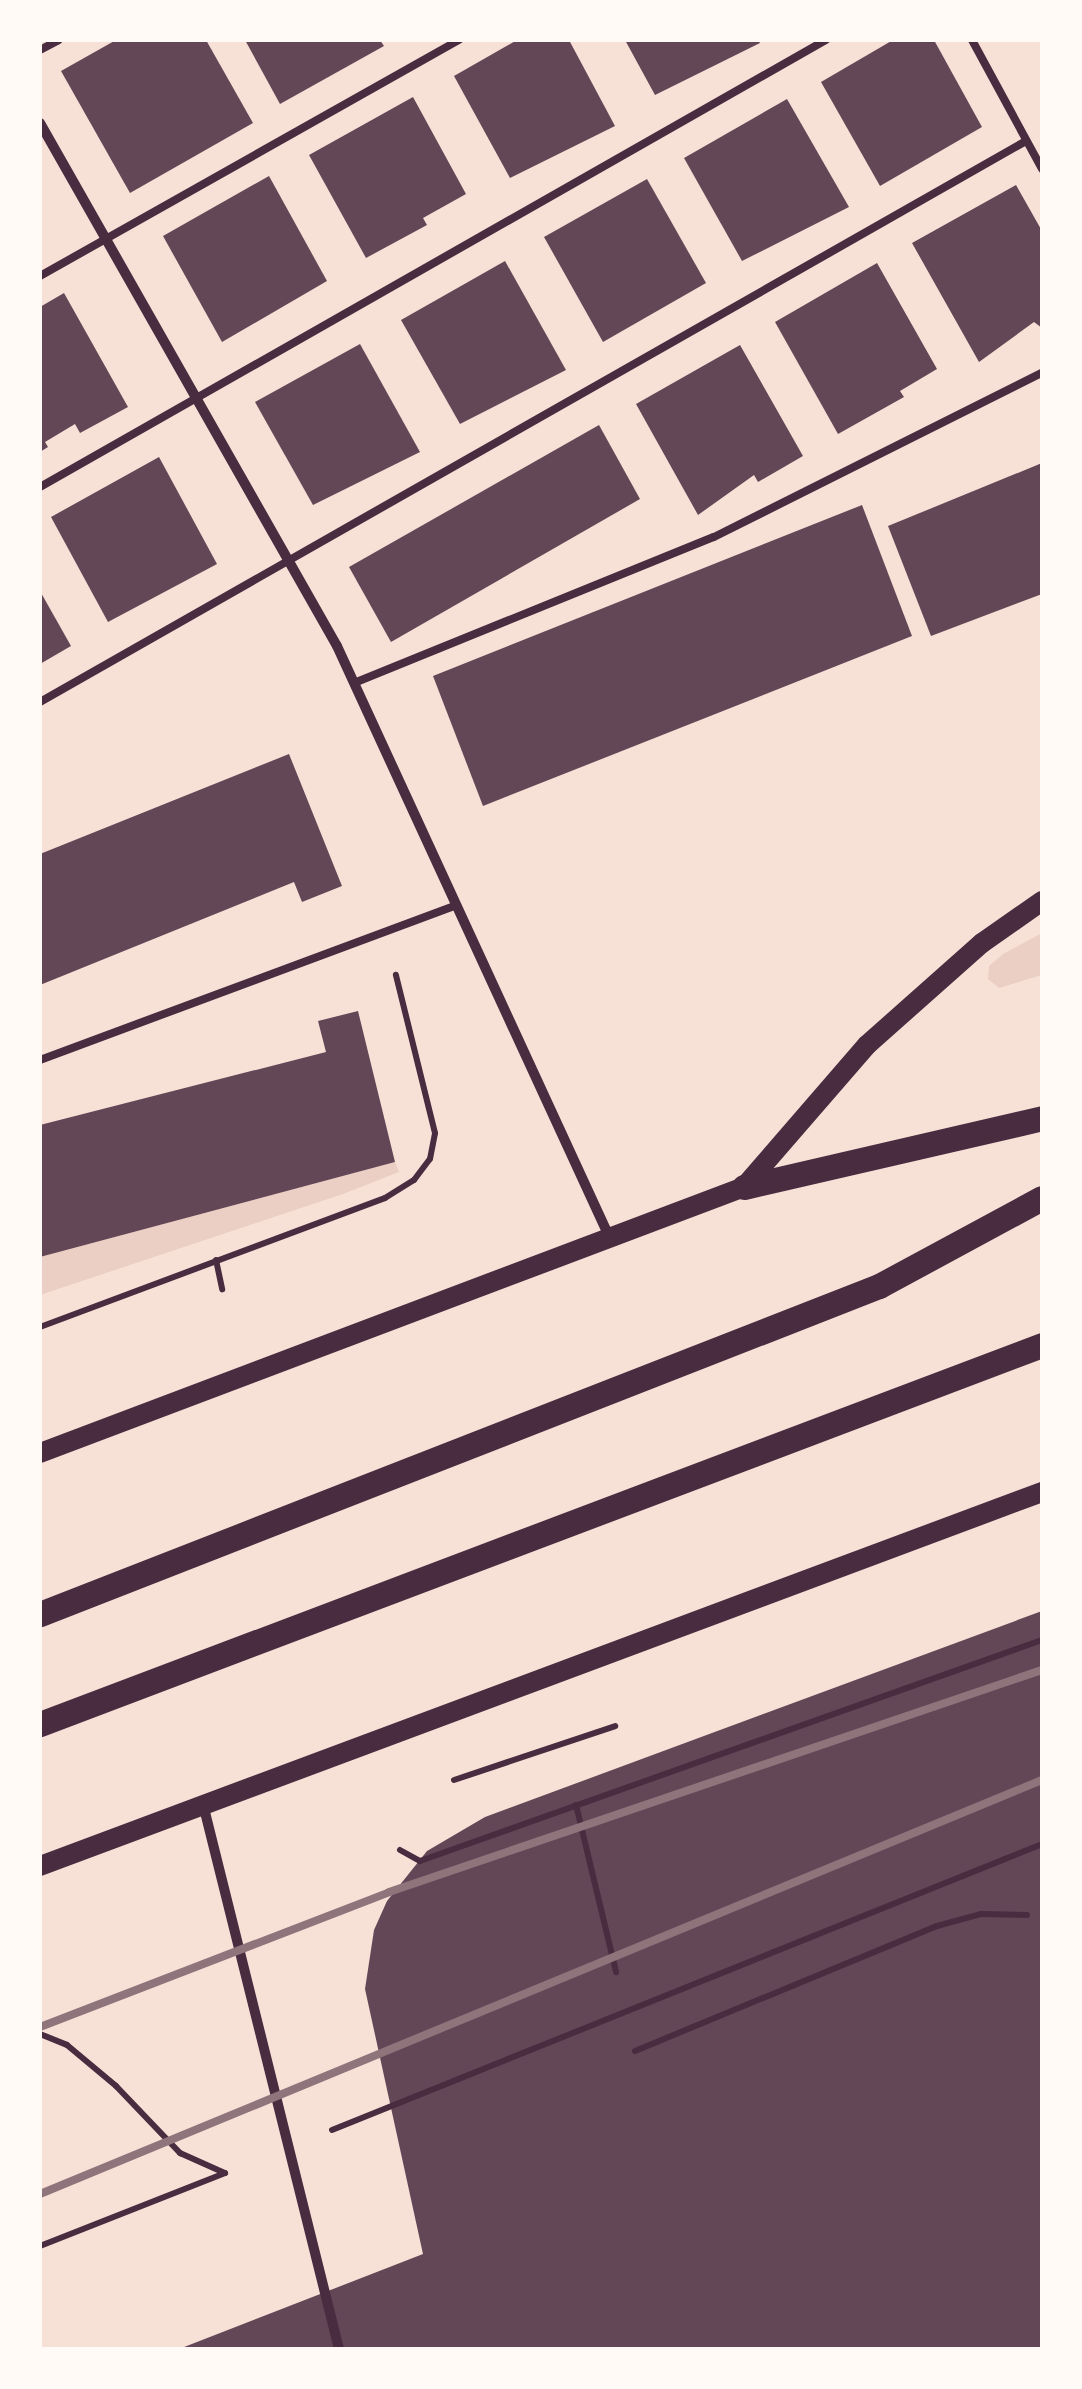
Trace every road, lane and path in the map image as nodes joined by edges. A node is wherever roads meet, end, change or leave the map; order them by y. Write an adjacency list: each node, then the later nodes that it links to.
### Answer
1 (59, 40): 5 (lane)
2 (459, 40): 9 (lane)
3 (826, 40): 12 (lane)
4 (972, 40): 7 (lane)
5 (40, 50)
6 (40, 123): 9 (street)
7 (1026, 141): 8 (lane); 14 (lane)
8 (1042, 170)
9 (105, 239): 10 (lane); 12 (street)
10 (40, 276)
11 (1042, 373): 15 (lane)
12 (195, 398): 13 (lane); 14 (street)
13 (40, 487)
14 (290, 564): 15 (street); 16 (lane)
15 (354, 682): 18 (street)
16 (40, 702)
17 (1042, 901): 22 (main road)
18 (454, 906): 19 (lane); 24 (street)
19 (385, 934): 20 (lane); 25 (path)
20 (40, 1060)
21 (1042, 1118): 22 (main road)
22 (744, 1187): 24 (main road)
23 (1042, 1198): 31 (main road)
24 (608, 1234): 29 (main road)
25 (216, 1260): 26 (path); 27 (path)
26 (222, 1289)
27 (40, 1326)
28 (1042, 1344): 33 (main road)
29 (40, 1453)
30 (1042, 1492): 36 (main road)
31 (40, 1614)
32 (1042, 1640): 37 (path)
33 (40, 1724)
34 (615, 1726): 35 (path)
35 (454, 1780)
36 (202, 1803): 40 (main road); 47 (street)
37 (576, 1805): 39 (path); 42 (path)
38 (1042, 1844): 45 (path)
39 (400, 1850)
40 (40, 1866)
41 (1027, 1915): 44 (path)
42 (616, 1972)
43 (40, 2034): 46 (path)
44 (635, 2051)
45 (313, 2138)
46 (40, 2246)
47 (339, 2349)

